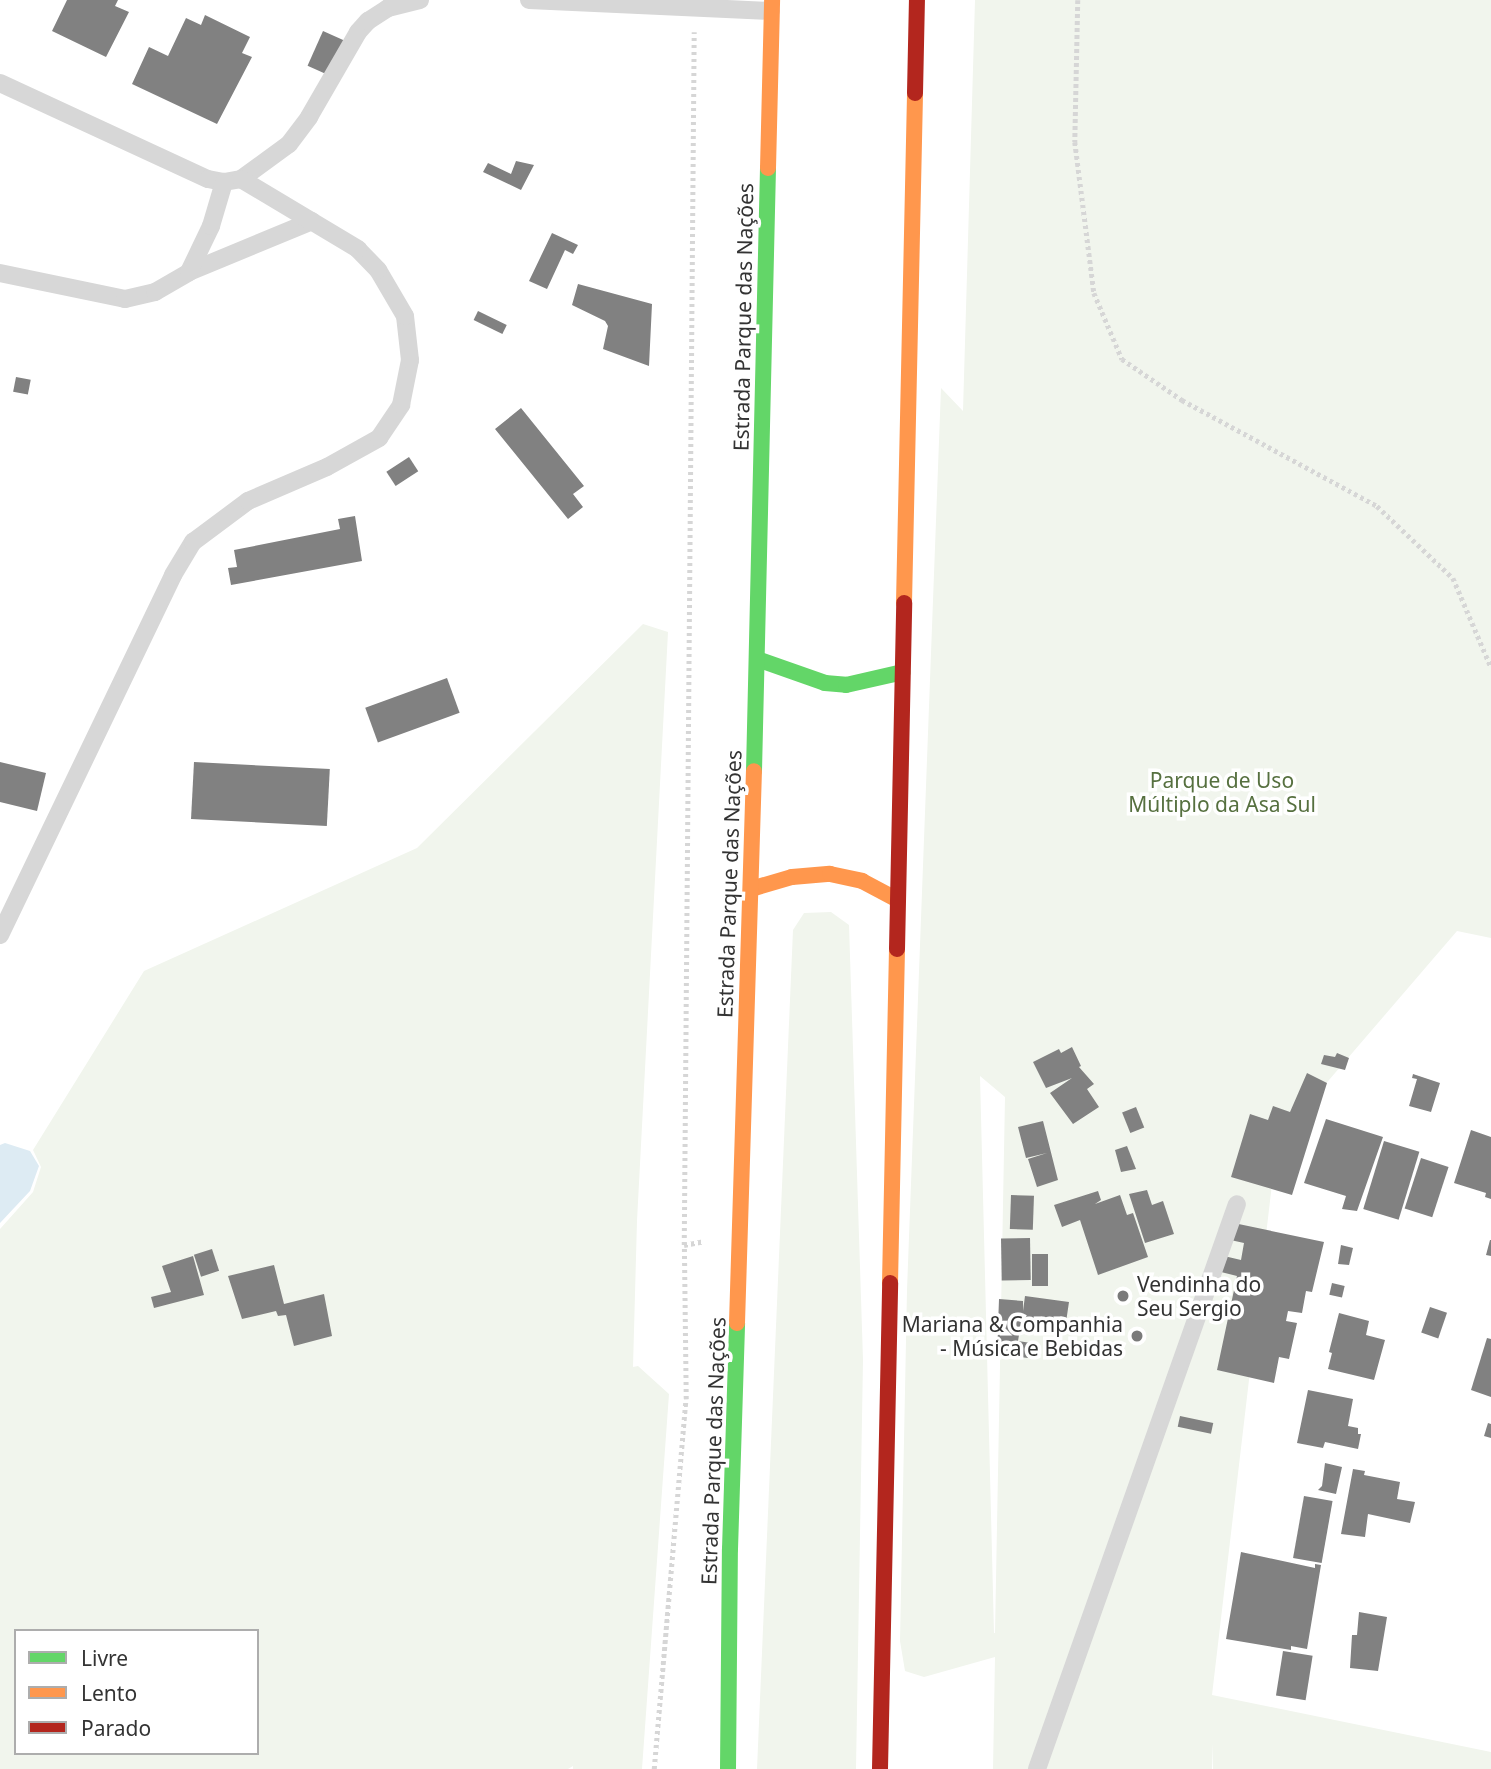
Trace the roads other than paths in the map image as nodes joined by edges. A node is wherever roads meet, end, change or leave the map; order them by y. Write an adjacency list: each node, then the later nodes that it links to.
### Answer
1 (369, 0): 6 (lane)
2 (420, 0): 6 (lane)
3 (529, 0): 5 (lane)
4 (917, 0): 13 (highway)
5 (772, 5): 12 (highway, Estrada Parque das Nações)
6 (388, 8): 8 (lane)
7 (0, 83): 8 (lane)
8 (232, 180): 9 (lane); 10 (lane)
9 (312, 221): 10 (lane); 16 (lane)
10 (189, 272): 11 (lane)
11 (0, 273)
12 (757, 659): 13 (highway); 14 (highway, Estrada Parque das Nações)
13 (903, 671): 15 (highway)
14 (751, 890): 15 (highway); 18 (highway, Estrada Parque das Nações)
15 (897, 900): 19 (highway)
16 (0, 935)
17 (1237, 1204): 20 (lane)
18 (728, 1769)
19 (880, 1769)
20 (1037, 1769)

